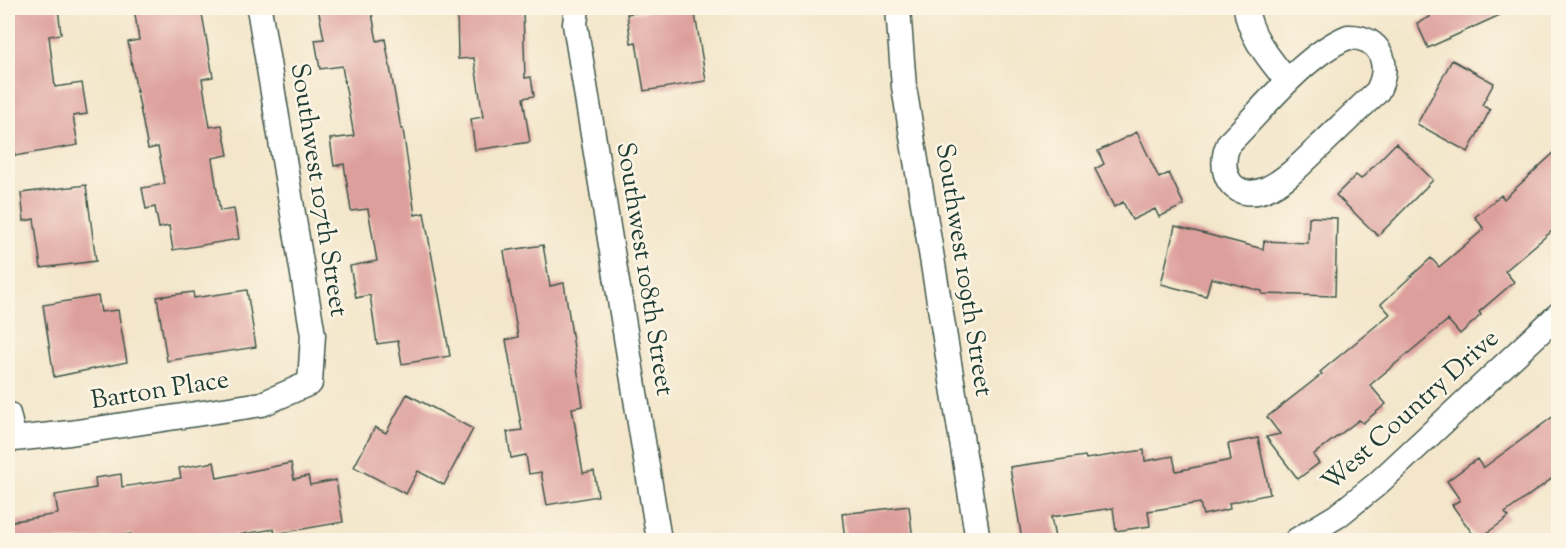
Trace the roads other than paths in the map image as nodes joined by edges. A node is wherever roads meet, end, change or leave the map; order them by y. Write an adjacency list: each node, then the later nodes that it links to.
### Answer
1 (259, 8): 7 (street, Southwest 107th Street)
2 (577, 8): 9 (street, Southwest 108th Street)
3 (898, 8): 10 (street, Southwest 109th Street)
4 (1246, 8): 5 (street)
5 (1287, 81): 5 (street)
6 (1558, 315): 11 (street, West Country Drive)
7 (310, 383): 8 (street, Barton Place)
8 (8, 414)
9 (659, 540)
10 (978, 540)
11 (1297, 540)

